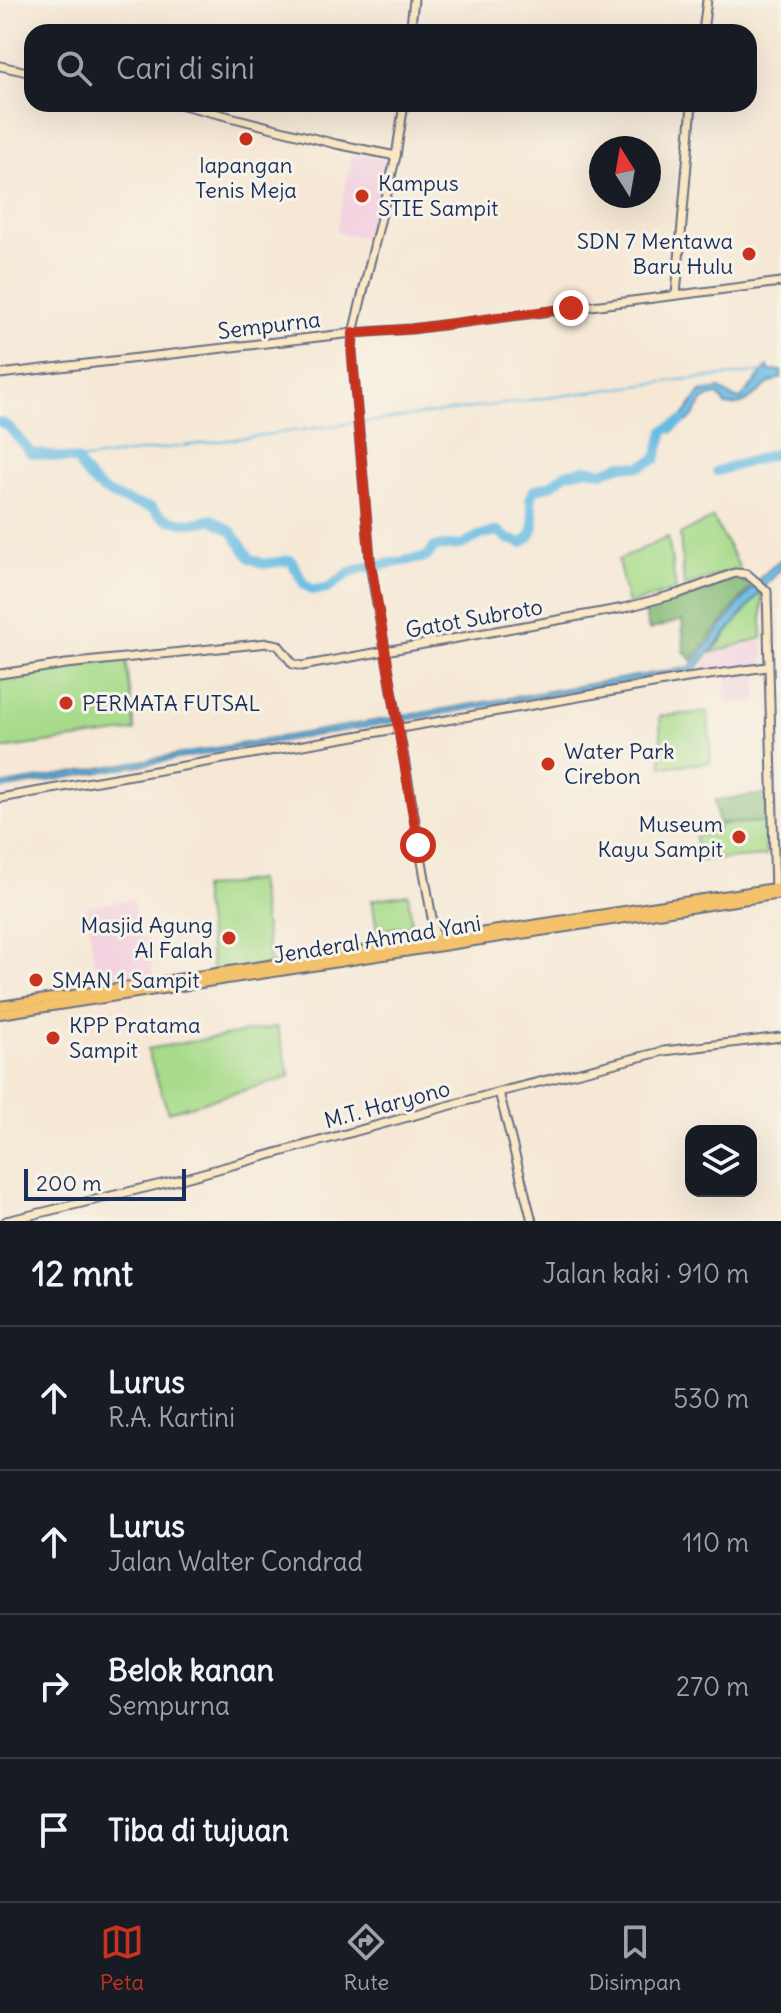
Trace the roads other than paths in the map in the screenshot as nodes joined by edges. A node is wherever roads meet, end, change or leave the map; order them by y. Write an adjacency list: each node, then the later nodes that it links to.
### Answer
1 (414, 0): 3 (street)
2 (707, 0): 4 (street)
3 (411, 24)
4 (704, 24)
5 (0, 66): 6 (street)
6 (24, 71)
7 (210, 112): 10 (street)
8 (403, 112): 10 (street)
9 (691, 112): 12 (street)
10 (396, 156): 13 (street)
11 (781, 282): 12 (street, Sempurna)
12 (676, 295): 13 (street, Sempurna)
13 (353, 333): 14 (street, Sempurna); 15 (street)
14 (0, 374)
15 (387, 652): 16 (street, Gatot Subroto); 17 (street, Gatot Subroto); 18 (street)
16 (767, 667): 18 (street); 20 (street)
17 (0, 674)
18 (399, 728): 19 (street); 22 (street)
19 (0, 798)
20 (778, 891): 21 (highway)
21 (755, 895): 22 (highway, Jenderal Ahmad Yani); 24 (highway, Jenderal Ahmad Yani)
22 (436, 941): 23 (highway, Jenderal Ahmad Yani)
23 (0, 1006)
24 (0, 1014)
25 (781, 1037): 26 (street, M.T. Haryono)
26 (499, 1092): 27 (street, M.T. Haryono); 28 (street)
27 (6, 1221)
28 (532, 1221)

